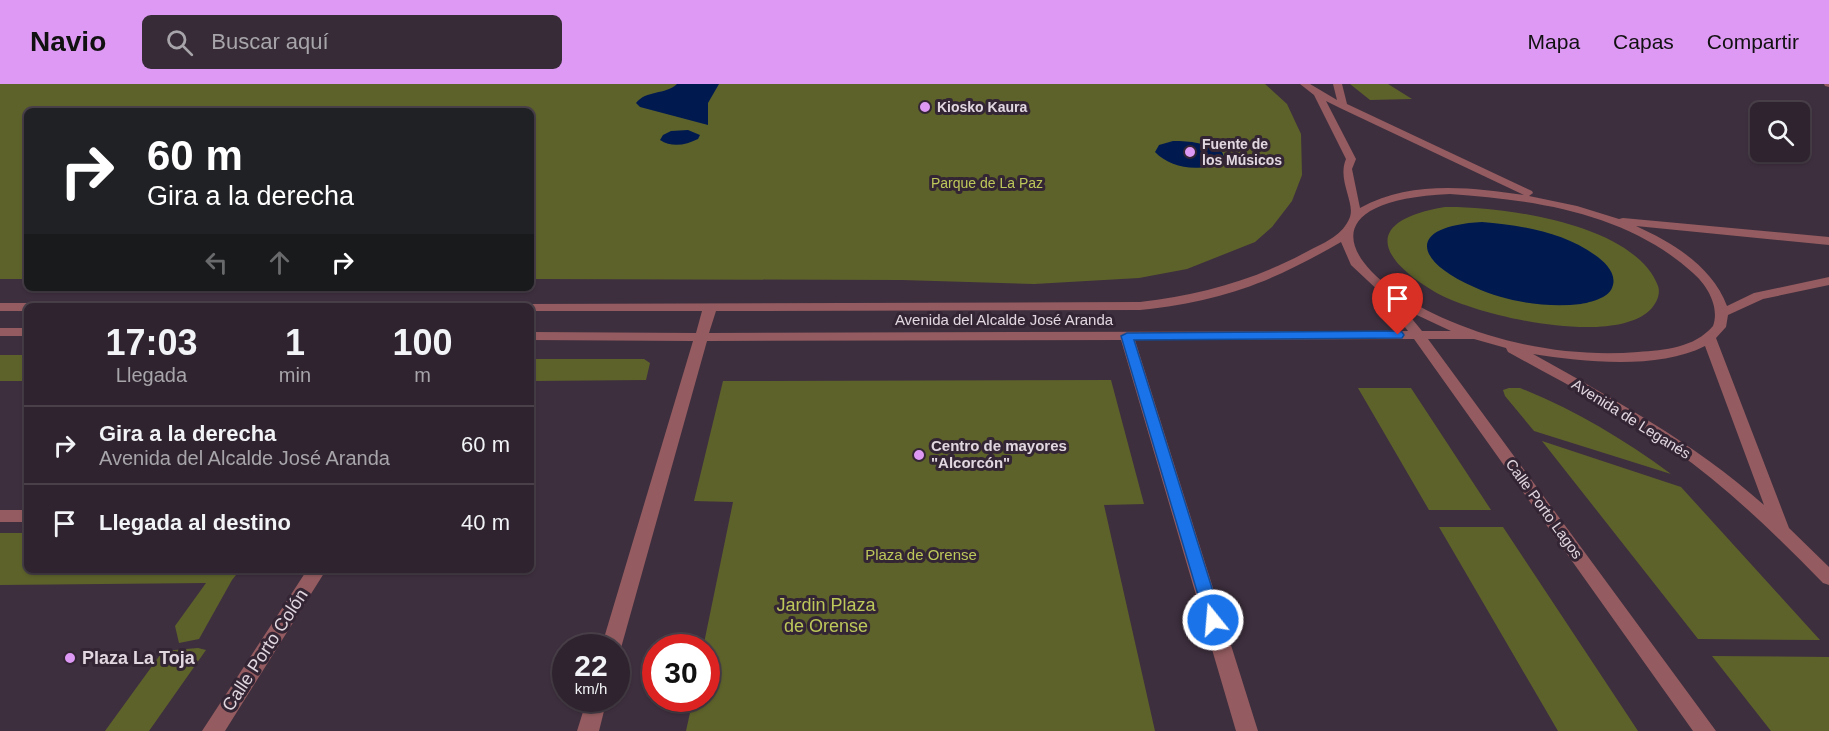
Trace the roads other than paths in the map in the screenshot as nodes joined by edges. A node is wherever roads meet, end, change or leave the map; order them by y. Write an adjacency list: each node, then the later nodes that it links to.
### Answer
1 (1304, 84): 3 (street)
2 (1337, 84): 4 (street)
3 (1318, 94): 4 (street); 6 (street)
4 (1343, 106): 5 (street)
5 (1544, 201): 6 (street); 7 (street)
6 (1356, 215): 8 (street)
7 (1611, 220): 9 (street); 16 (street)
8 (1346, 235): 11 (street); 15 (street, Avenida del Alcalde José Aranda)
9 (1829, 240)
10 (1829, 281): 16 (street)
11 (1381, 289): 19 (street, Calle Porto Lagos); 20 (street)
12 (0, 307): 13 (street)
13 (24, 307)
14 (534, 307): 15 (street, Avenida del Alcalde José Aranda)
15 (710, 307): 24 (street)
16 (1723, 313): 23 (street)
17 (0, 332): 18 (street)
18 (24, 332)
19 (1418, 335): 20 (street, Avenida del Alcalde José Aranda); 22 (street, Avenida del Alcalde José Aranda); 36 (street, Calle Porto Lagos)
20 (1476, 335): 25 (street)
21 (534, 336): 24 (street, Avenida del Alcalde José Aranda)
22 (1127, 336): 24 (street, Avenida del Alcalde José Aranda); 35 (street)
23 (1709, 337): 25 (street); 28 (street, Avenida de Leganés)
24 (700, 338): 31 (street)
25 (1500, 342): 28 (street, Avenida de Leganés)
26 (0, 516): 27 (street)
27 (24, 516)
28 (1782, 530): 30 (street, Avenida de Leganés)
29 (315, 573): 33 (street, Calle Porto Colón)
30 (1829, 578)
31 (615, 634)
32 (593, 712): 34 (street)
33 (213, 731)
34 (588, 731)
35 (1247, 731)
36 (1705, 731)

